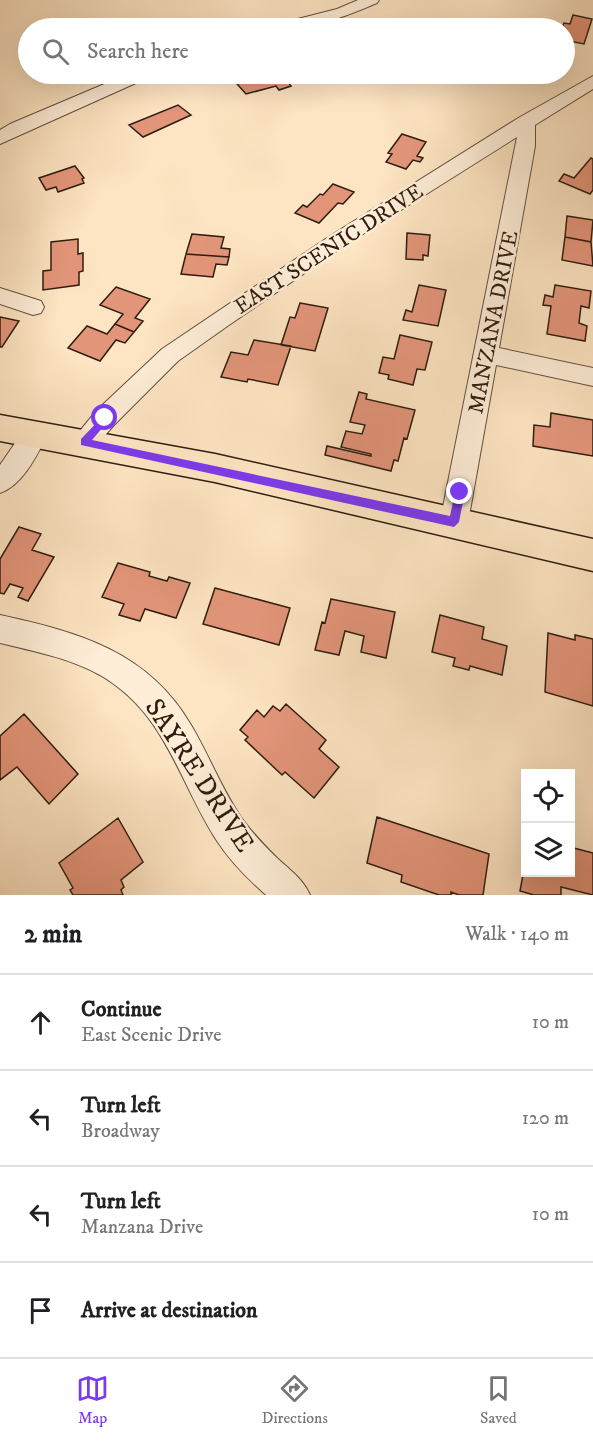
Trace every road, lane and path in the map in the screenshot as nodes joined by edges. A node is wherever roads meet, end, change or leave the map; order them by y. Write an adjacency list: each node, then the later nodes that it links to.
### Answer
1 (371, 0): 2 (street)
2 (319, 18)
3 (593, 81): 5 (street, EAST SCENIC DRIVE)
4 (118, 84): 6 (street)
5 (526, 121): 9 (street, MANZANA DRIVE); 13 (street, EAST SCENIC DRIVE)
6 (0, 138)
7 (0, 296): 8 (street)
8 (33, 307)
9 (486, 354): 10 (street); 15 (street, MANZANA DRIVE)
10 (593, 377)
11 (0, 428): 12 (main road)
12 (35, 434): 13 (main road); 14 (street)
13 (84, 442): 15 (main road)
14 (0, 482)
15 (454, 522): 16 (main road)
16 (593, 555)
17 (0, 629): 18 (street, SAYRE DRIVE)
18 (292, 895)

